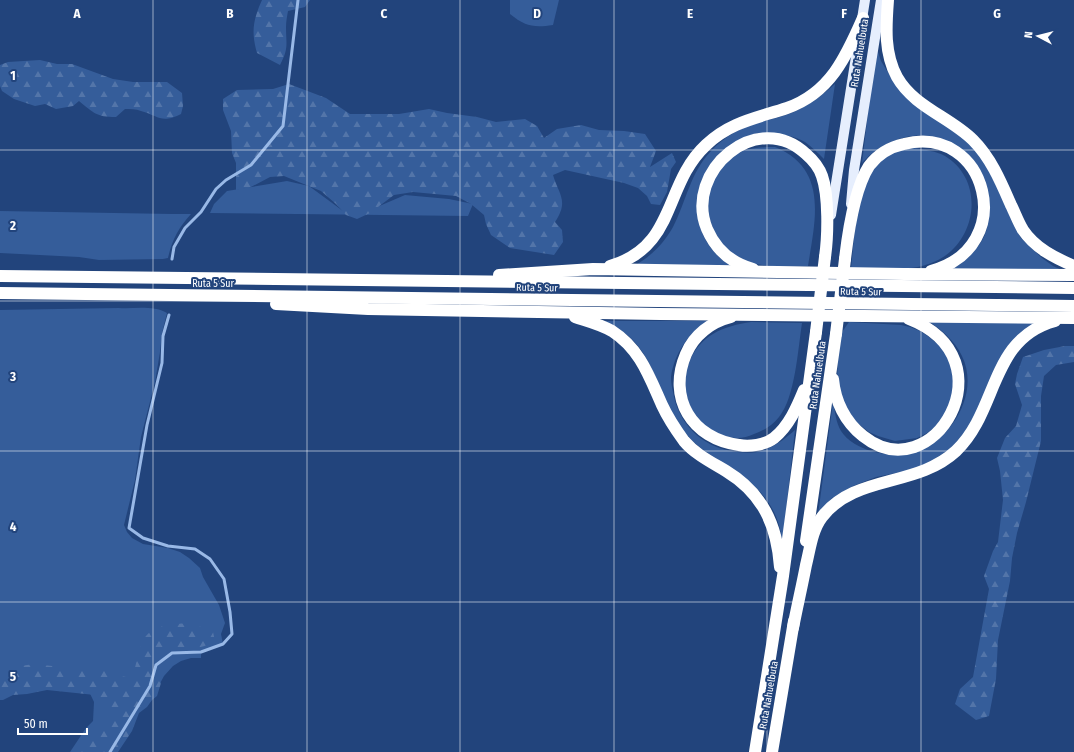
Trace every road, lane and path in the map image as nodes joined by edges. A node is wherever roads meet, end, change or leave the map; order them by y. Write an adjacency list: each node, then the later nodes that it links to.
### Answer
1 (865, 0): 4 (main road, Ruta Nahuelbuta)
2 (881, 0): 5 (main road, Ruta Nahuelbuta)
3 (888, 0): 7 (highway)
4 (863, 18): 6 (main road, Ruta Nahuelbuta); 8 (highway)
5 (848, 232): 10 (highway); 22 (highway, Ruta Nahuelbuta, bridge)
6 (828, 236): 9 (highway); 23 (highway, Ruta Nahuelbuta, bridge)
7 (1074, 266)
8 (593, 269): 9 (highway); 13 (highway)
9 (774, 273): 10 (highway)
10 (904, 274): 11 (highway)
11 (1074, 275)
12 (0, 276): 13 (highway, Ruta 5 Sur)
13 (441, 281): 14 (highway, Ruta 5 Sur)
14 (1074, 288)
15 (0, 294): 16 (highway, Ruta 5 Sur)
16 (207, 296): 17 (highway, Ruta 5 Sur); 18 (highway)
17 (1074, 306)
18 (552, 313): 19 (highway); 24 (highway)
19 (739, 315): 20 (highway); 23 (highway)
20 (900, 317): 21 (highway); 22 (highway)
21 (1073, 318): 25 (highway)
22 (831, 368): 25 (highway, Ruta Nahuelbuta)
23 (809, 378): 24 (highway, Ruta Nahuelbuta)
24 (780, 593): 26 (highway, Ruta Nahuelbuta)
25 (793, 628): 27 (highway, Ruta Nahuelbuta)
26 (754, 752)
27 (772, 752)

